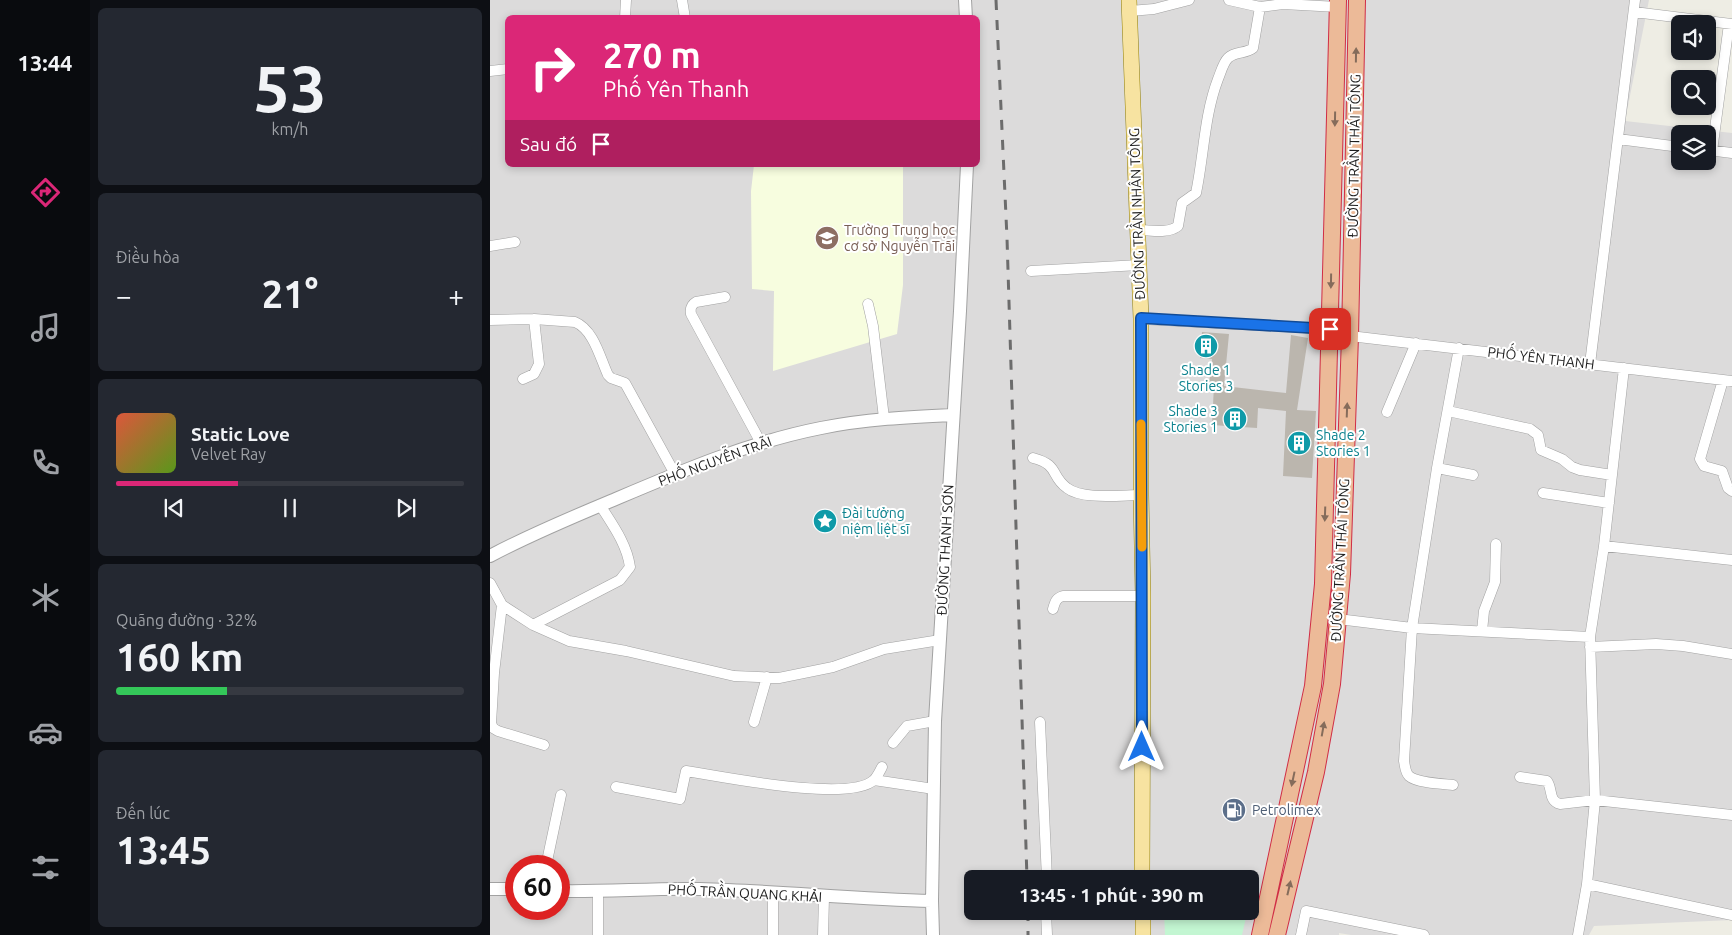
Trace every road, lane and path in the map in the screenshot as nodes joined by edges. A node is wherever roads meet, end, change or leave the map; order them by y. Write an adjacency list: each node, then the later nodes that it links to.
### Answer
1 (626, 0): 12 (street)
2 (682, 0): 13 (street)
3 (965, 0): 14 (street)
4 (1189, 0): 9 (street)
5 (1230, 0): 10 (street)
6 (1357, 0): 35 (highway, ĐƯỜNG TRẦN THÁI TÔNG, one-way to 6)
7 (1635, 0): 11 (street)
8 (1338, 3): 10 (street); 34 (highway, ĐƯỜNG TRẦN THÁI TÔNG, one-way to 34)
9 (1130, 6): 24 (main road, ĐƯỜNG TRẦN NHÂN TÔNG)
10 (1260, 7): 24 (street)
11 (1634, 12): 15 (street); 19 (street)
12 (625, 15)
13 (684, 15)
14 (966, 15)
15 (1730, 24): 18 (street)
16 (505, 68): 17 (street)
17 (490, 70)
18 (1714, 125)
19 (1618, 139): 20 (street); 38 (street)
20 (1671, 146)
21 (1716, 151): 22 (street)
22 (1732, 153)
23 (966, 167): 44 (street, ĐƯỜNG THANH SƠN)
24 (1139, 230): 27 (main road, ĐƯỜNG TRẦN NHÂN TÔNG)
25 (515, 242): 26 (street)
26 (490, 246)
27 (1139, 265): 28 (street); 31 (main road, ĐƯỜNG TRẦN NHÂN TÔNG)
28 (1031, 270)
29 (724, 297): 46 (street)
30 (868, 304): 45 (street)
31 (1141, 318): 34 (street); 56 (main road, ĐƯỜNG TRẦN NHÂN TÔNG)
32 (534, 319): 33 (street); 40 (street); 49 (street)
33 (490, 320)
34 (1330, 329): 52 (highway, ĐƯỜNG TRẦN THÁI TÔNG)
35 (1350, 336): 36 (street, PHỐ YÊN THANH); 53 (highway, ĐƯỜNG TRẦN THÁI TÔNG, one-way to 35)
36 (1416, 343): 37 (street, PHỐ YÊN THANH); 43 (street)
37 (1458, 348): 38 (street, PHỐ YÊN THANH); 42 (street)
38 (1590, 364): 39 (street, PHỐ YÊN THANH)
39 (1624, 368): 41 (street, PHỐ YÊN THANH); 51 (street)
40 (523, 379)
41 (1728, 380): 54 (street)
42 (1448, 411): 48 (street); 51 (street)
43 (1387, 412)
44 (953, 415): 45 (street, PHỐ NGUYỄN TRÃI); 71 (street, ĐƯỜNG THANH SƠN)
45 (884, 418): 46 (street, PHỐ NGUYỄN TRÃI)
46 (761, 443): 49 (street, PHỐ NGUYỄN TRÃI)
47 (1033, 458): 56 (street)
48 (1437, 468): 50 (street); 69 (street)
49 (675, 474): 58 (street, PHỐ NGUYỄN TRÃI)
50 (1473, 475)
51 (1612, 475): 57 (street)
52 (1326, 487): 53 (highway); 110 (highway, ĐƯỜNG TRẦN THÁI TÔNG, one-way to 110)
53 (1344, 487): 67 (highway, ĐƯỜNG TRẦN THÁI TÔNG)
54 (1732, 491)
55 (1543, 493): 57 (street)
56 (1141, 495): 64 (main road, ĐƯỜNG TRẦN NHÂN TÔNG)
57 (1609, 503): 60 (street)
58 (600, 505): 61 (street, PHỐ NGUYỄN TRÃI); 68 (street)
59 (1496, 544): 70 (street)
60 (1604, 546): 62 (street); 72 (street)
61 (490, 556)
62 (1732, 560)
63 (490, 582): 65 (street)
64 (1143, 596): 66 (street); 91 (main road, ĐƯỜNG TRẦN NHÂN TÔNG)
65 (502, 605): 68 (street); 79 (street)
66 (1053, 609)
67 (1338, 619): 69 (street); 111 (highway, ĐƯỜNG TRẦN THÁI TÔNG, one-way to 67)
68 (533, 625): 74 (street)
69 (1412, 628): 70 (street); 83 (street)
70 (1482, 631): 72 (street)
71 (940, 640): 74 (street); 75 (street, ĐƯỜNG THANH SƠN)
72 (1590, 642): 73 (street); 87 (street)
73 (1732, 654)
74 (767, 677): 76 (street)
75 (935, 721): 78 (street); 85 (street, ĐƯỜNG THANH SƠN)
76 (754, 722)
77 (1040, 722): 90 (street)
78 (893, 743)
79 (544, 745)
80 (882, 767): 82 (street)
81 (1520, 777): 87 (street)
82 (874, 780): 84 (street); 85 (street)
83 (1453, 785)
84 (616, 787)
85 (934, 789): 99 (street, ĐƯỜNG THANH SƠN)
86 (561, 795): 89 (street)
87 (1595, 800): 88 (street); 92 (street)
88 (1732, 815)
89 (548, 855)
90 (1048, 870)
91 (1142, 870)
92 (1587, 884): 100 (street); 114 (street)
93 (490, 889): 94 (street)
94 (505, 890)
95 (598, 890): 96 (street, PHỐ TRẦN QUANG KHẢI); 97 (street, PHỐ TRẦN QUANG KHẢI); 104 (street)
96 (570, 891)
97 (773, 892): 98 (street, PHỐ TRẦN QUANG KHẢI); 105 (street)
98 (824, 897): 99 (street, PHỐ TRẦN QUANG KHẢI); 106 (street)
99 (932, 901): 107 (street, ĐƯỜNG THANH SƠN)
100 (1732, 915)
101 (1046, 920): 108 (street)
102 (1143, 920): 109 (main road)
103 (1410, 934): 112 (street); 113 (street)
104 (598, 935)
105 (773, 935)
106 (823, 935)
107 (933, 935)
108 (1047, 935)
109 (1143, 935)
110 (1260, 935)
111 (1278, 935)
112 (1301, 935)
113 (1424, 935)
114 (1578, 935)

